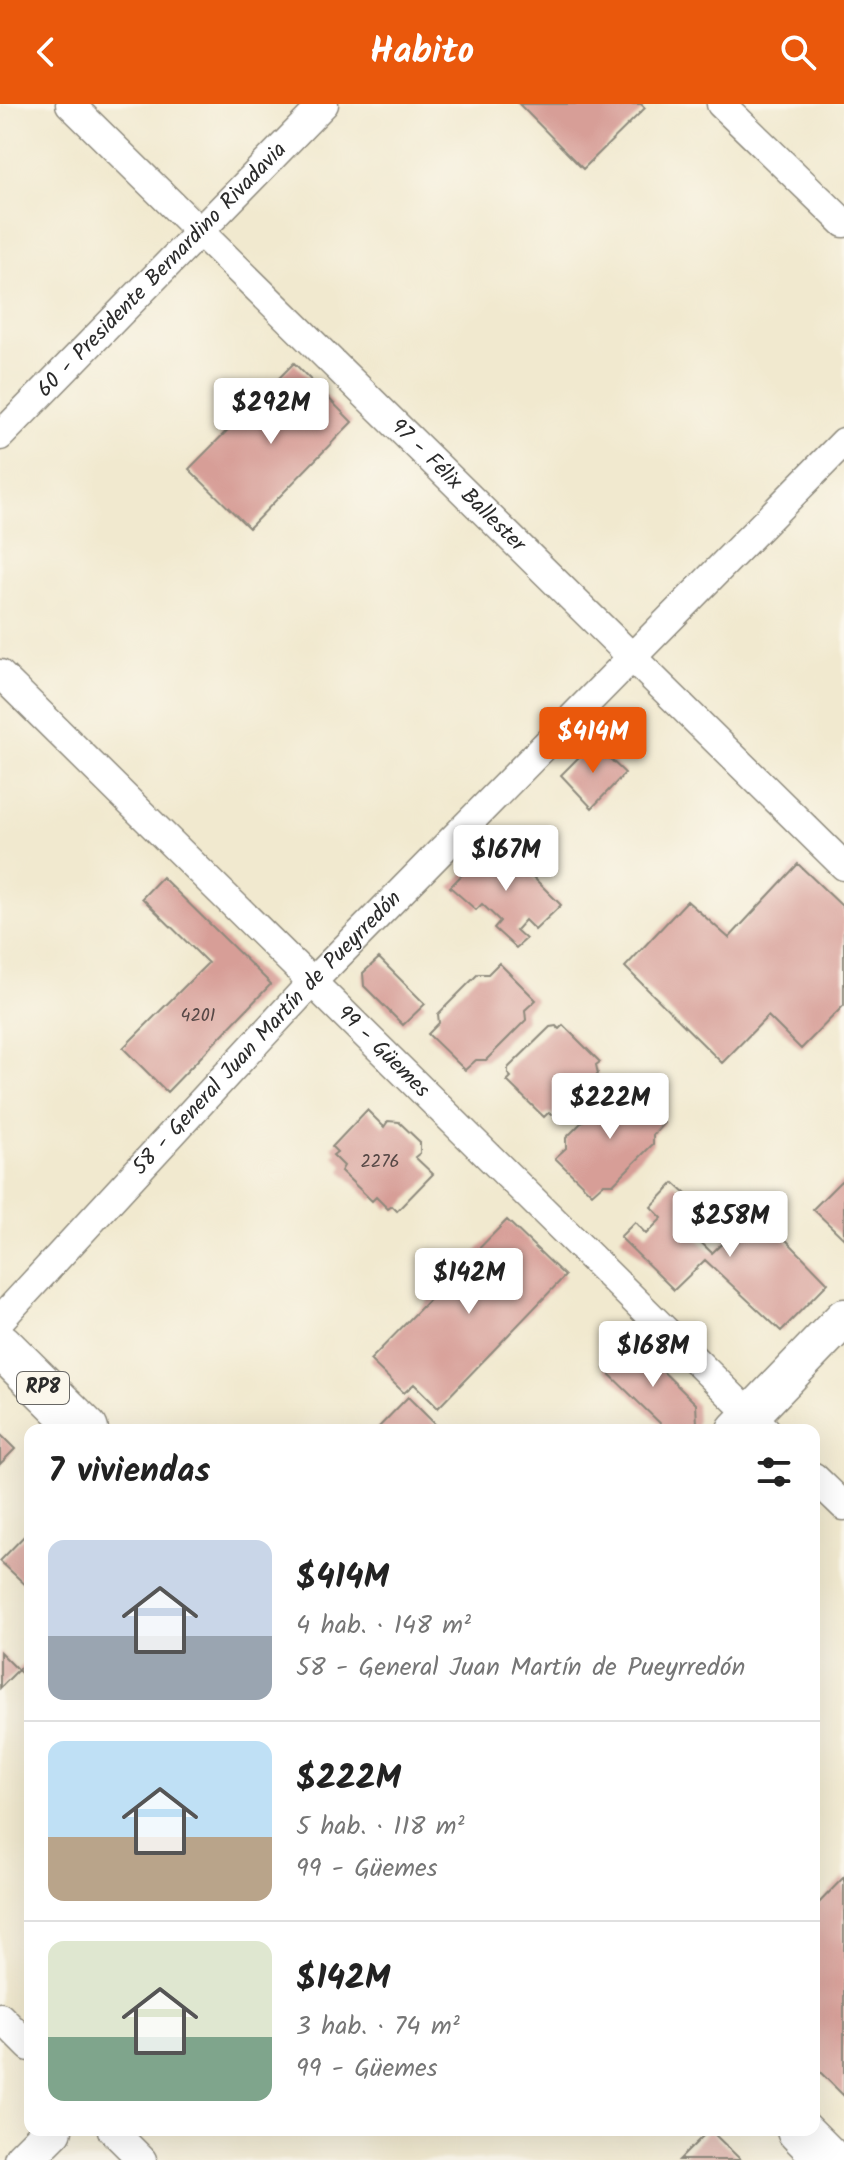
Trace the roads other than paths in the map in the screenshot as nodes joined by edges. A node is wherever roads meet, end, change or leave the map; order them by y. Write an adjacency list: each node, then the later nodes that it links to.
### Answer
1 (70, 104): 5 (street, 97 - Félix Ballester)
2 (324, 104): 5 (street, 60 - Presidente Bernardino Rivadavia)
3 (721, 104): 4 (street)
4 (844, 223)
5 (201, 231): 6 (street, 60 - Presidente Bernardino Rivadavia); 8 (street, 97 - Félix Ballester)
6 (0, 436)
7 (844, 442): 8 (street, 58 - General Juan Martín de Pueyrredón)
8 (632, 659): 10 (street, 97 - Félix Ballester); 11 (street, 58 - General Juan Martín de Pueyrredón)
9 (0, 674): 11 (street, 99 - Güemes)
10 (844, 866)
11 (311, 983): 13 (street, 58 - General Juan Martín de Pueyrredón); 16 (street, 99 - Güemes)
12 (844, 1318): 17 (street)
13 (0, 1320)
14 (0, 1345): 15 (main road, RP8)
15 (80, 1424)
16 (750, 1424)
17 (752, 1424)
18 (820, 1483): 19 (street)
19 (844, 1506)
20 (0, 2017): 21 (street)
21 (24, 2041)
22 (47, 2136): 25 (street)
23 (118, 2136): 26 (street)
24 (805, 2136): 27 (main road)
25 (23, 2160)
26 (142, 2160)
27 (829, 2160)

